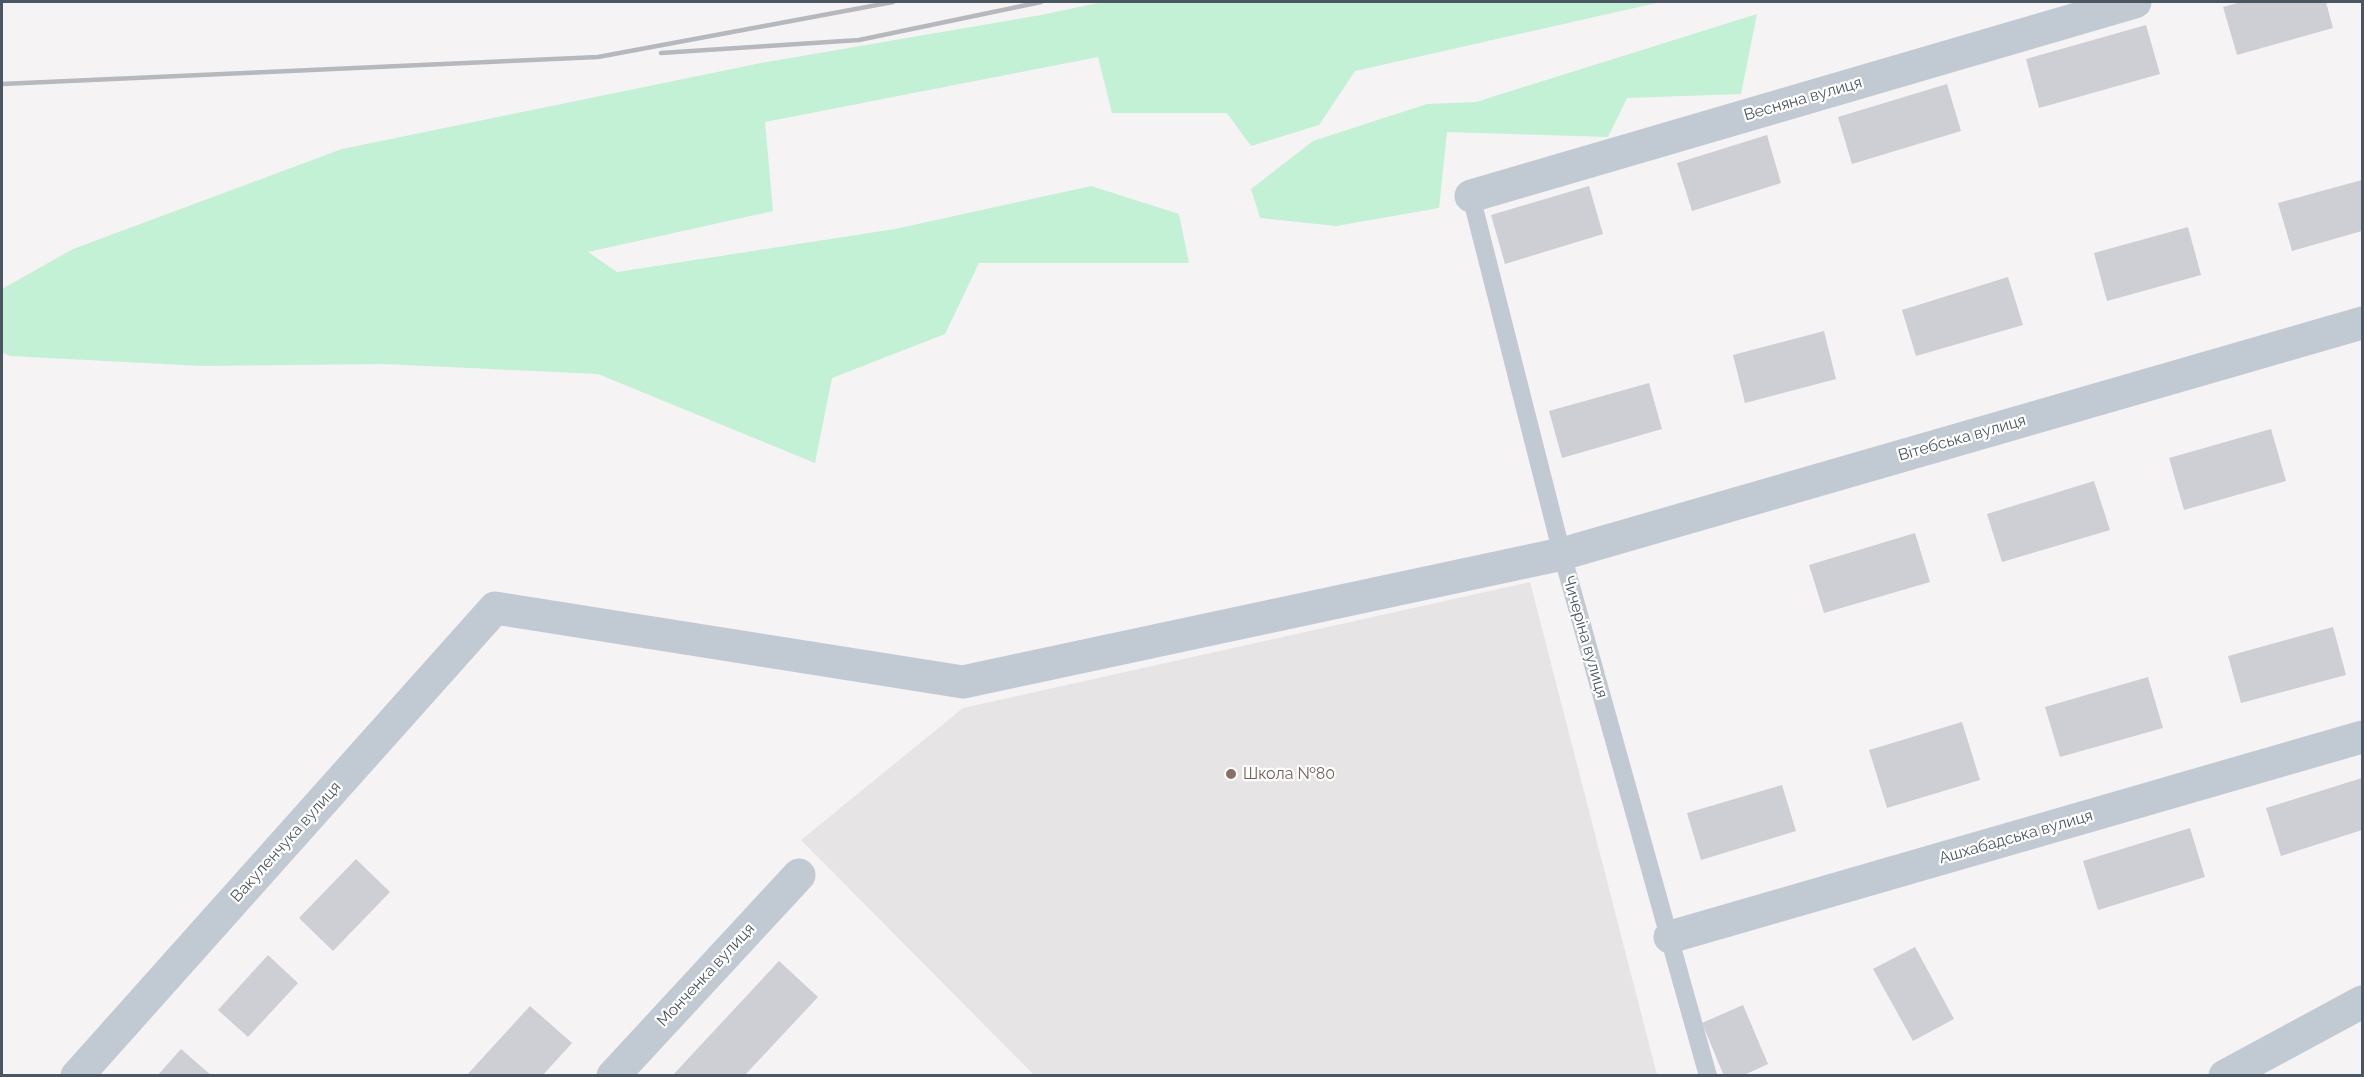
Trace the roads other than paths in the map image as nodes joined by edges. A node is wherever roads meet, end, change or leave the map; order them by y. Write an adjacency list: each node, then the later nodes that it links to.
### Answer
1 (2135, 2): 2 (street, Весняна вулиця)
2 (1471, 196): 4 (lane, Чичеріна вулиця)
3 (2362, 322): 4 (street, Вітебська вулиця)
4 (1562, 554): 5 (street, Вітебська вулиця); 8 (lane, Чичеріна вулиця)
5 (495, 608): 10 (street, Вакуленчука вулиця)
6 (2362, 737): 8 (street, Ашхабадська вулиця)
7 (799, 875): 11 (street, Монченка вулиця)
8 (1670, 937): 12 (lane, Чичеріна вулиця)
9 (2362, 1002): 13 (street)
10 (77, 1076)
11 (613, 1076)
12 (1708, 1076)
13 (2225, 1076)

